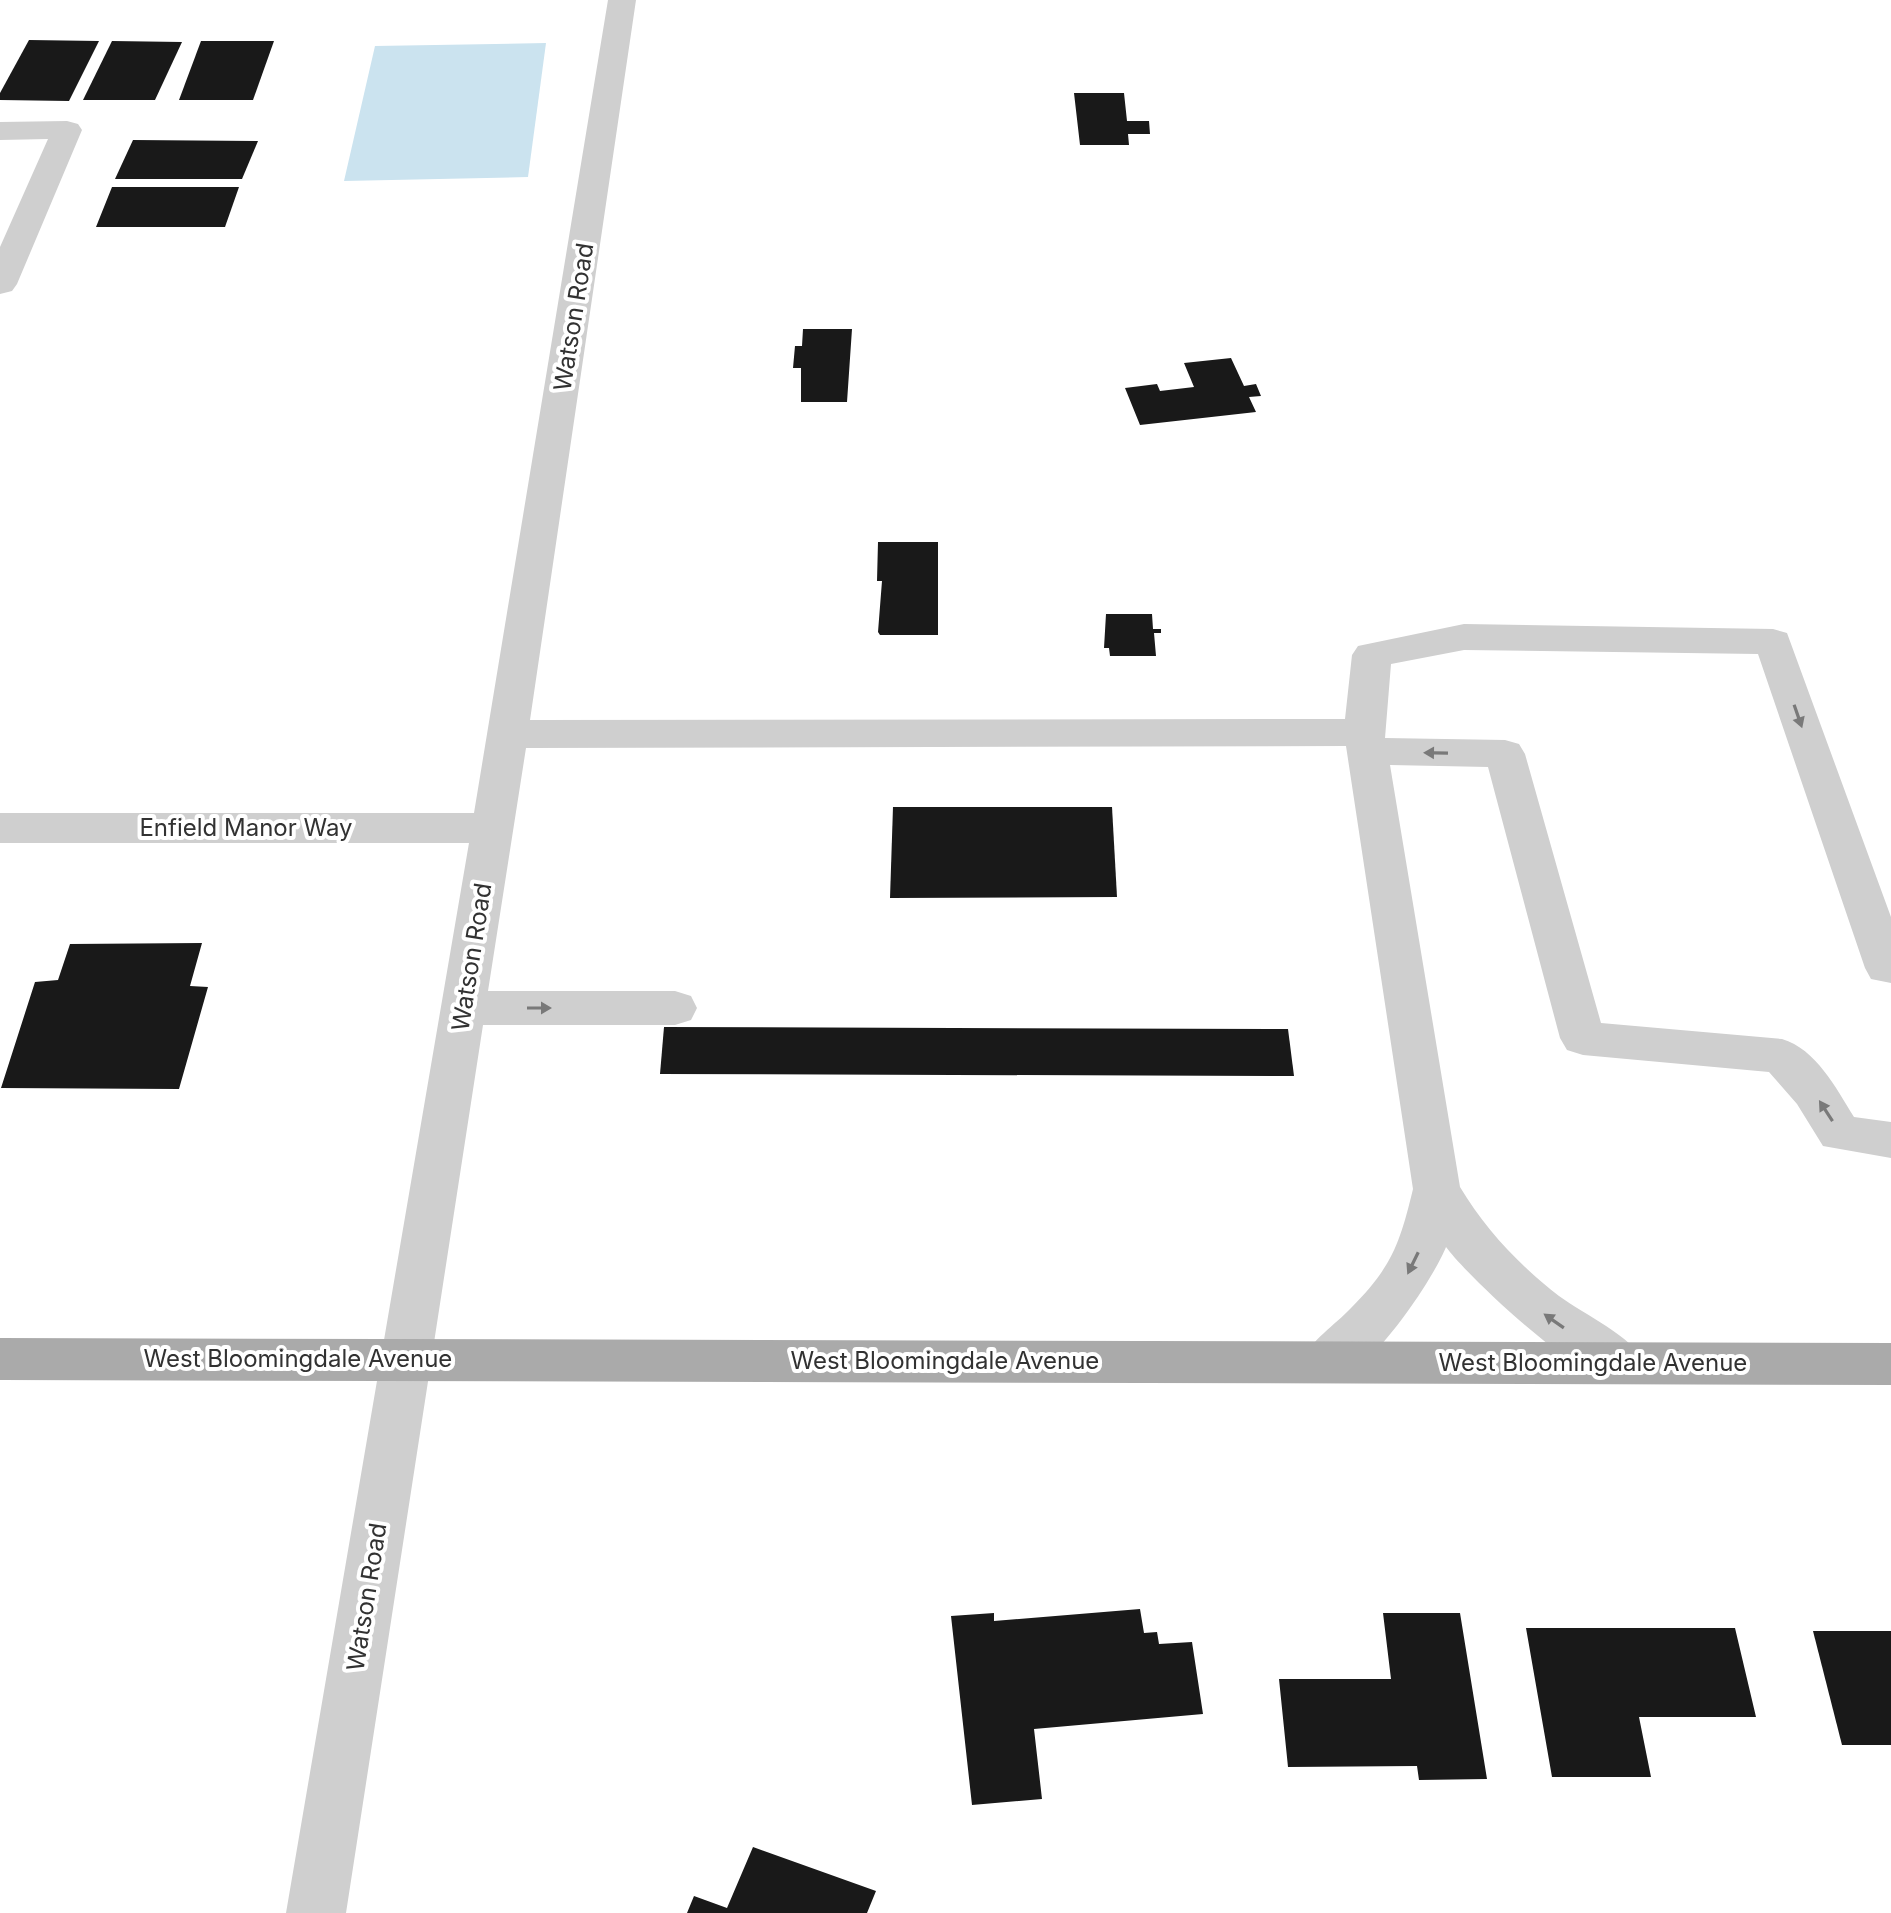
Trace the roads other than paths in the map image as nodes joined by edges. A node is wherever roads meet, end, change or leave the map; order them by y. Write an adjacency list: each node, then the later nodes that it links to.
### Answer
1 (622, 0): 4 (street, Watson Road)
2 (0, 131): 3 (street)
3 (0, 284)
4 (508, 734): 5 (street); 6 (street, Watson Road)
5 (1365, 741): 8 (street, one-way to 8); 11 (street, one-way to 5); 12 (street)
6 (492, 828): 7 (street, Enfield Manor Way); 9 (street, Watson Road)
7 (1, 831)
8 (1887, 968)
9 (464, 1008): 10 (street, one-way to 10); 14 (street, Watson Road)
10 (675, 1008)
11 (1891, 1140)
12 (1437, 1189): 15 (street, one-way to 15); 16 (street, one-way to 12)
13 (0, 1359): 14 (main road, West Bloomingdale Avenue)
14 (406, 1359): 15 (main road, West Bloomingdale Avenue); 18 (street, Watson Road)
15 (1326, 1362): 16 (main road, West Bloomingdale Avenue)
16 (1620, 1363): 17 (main road, West Bloomingdale Avenue)
17 (1891, 1364)
18 (316, 1913)

